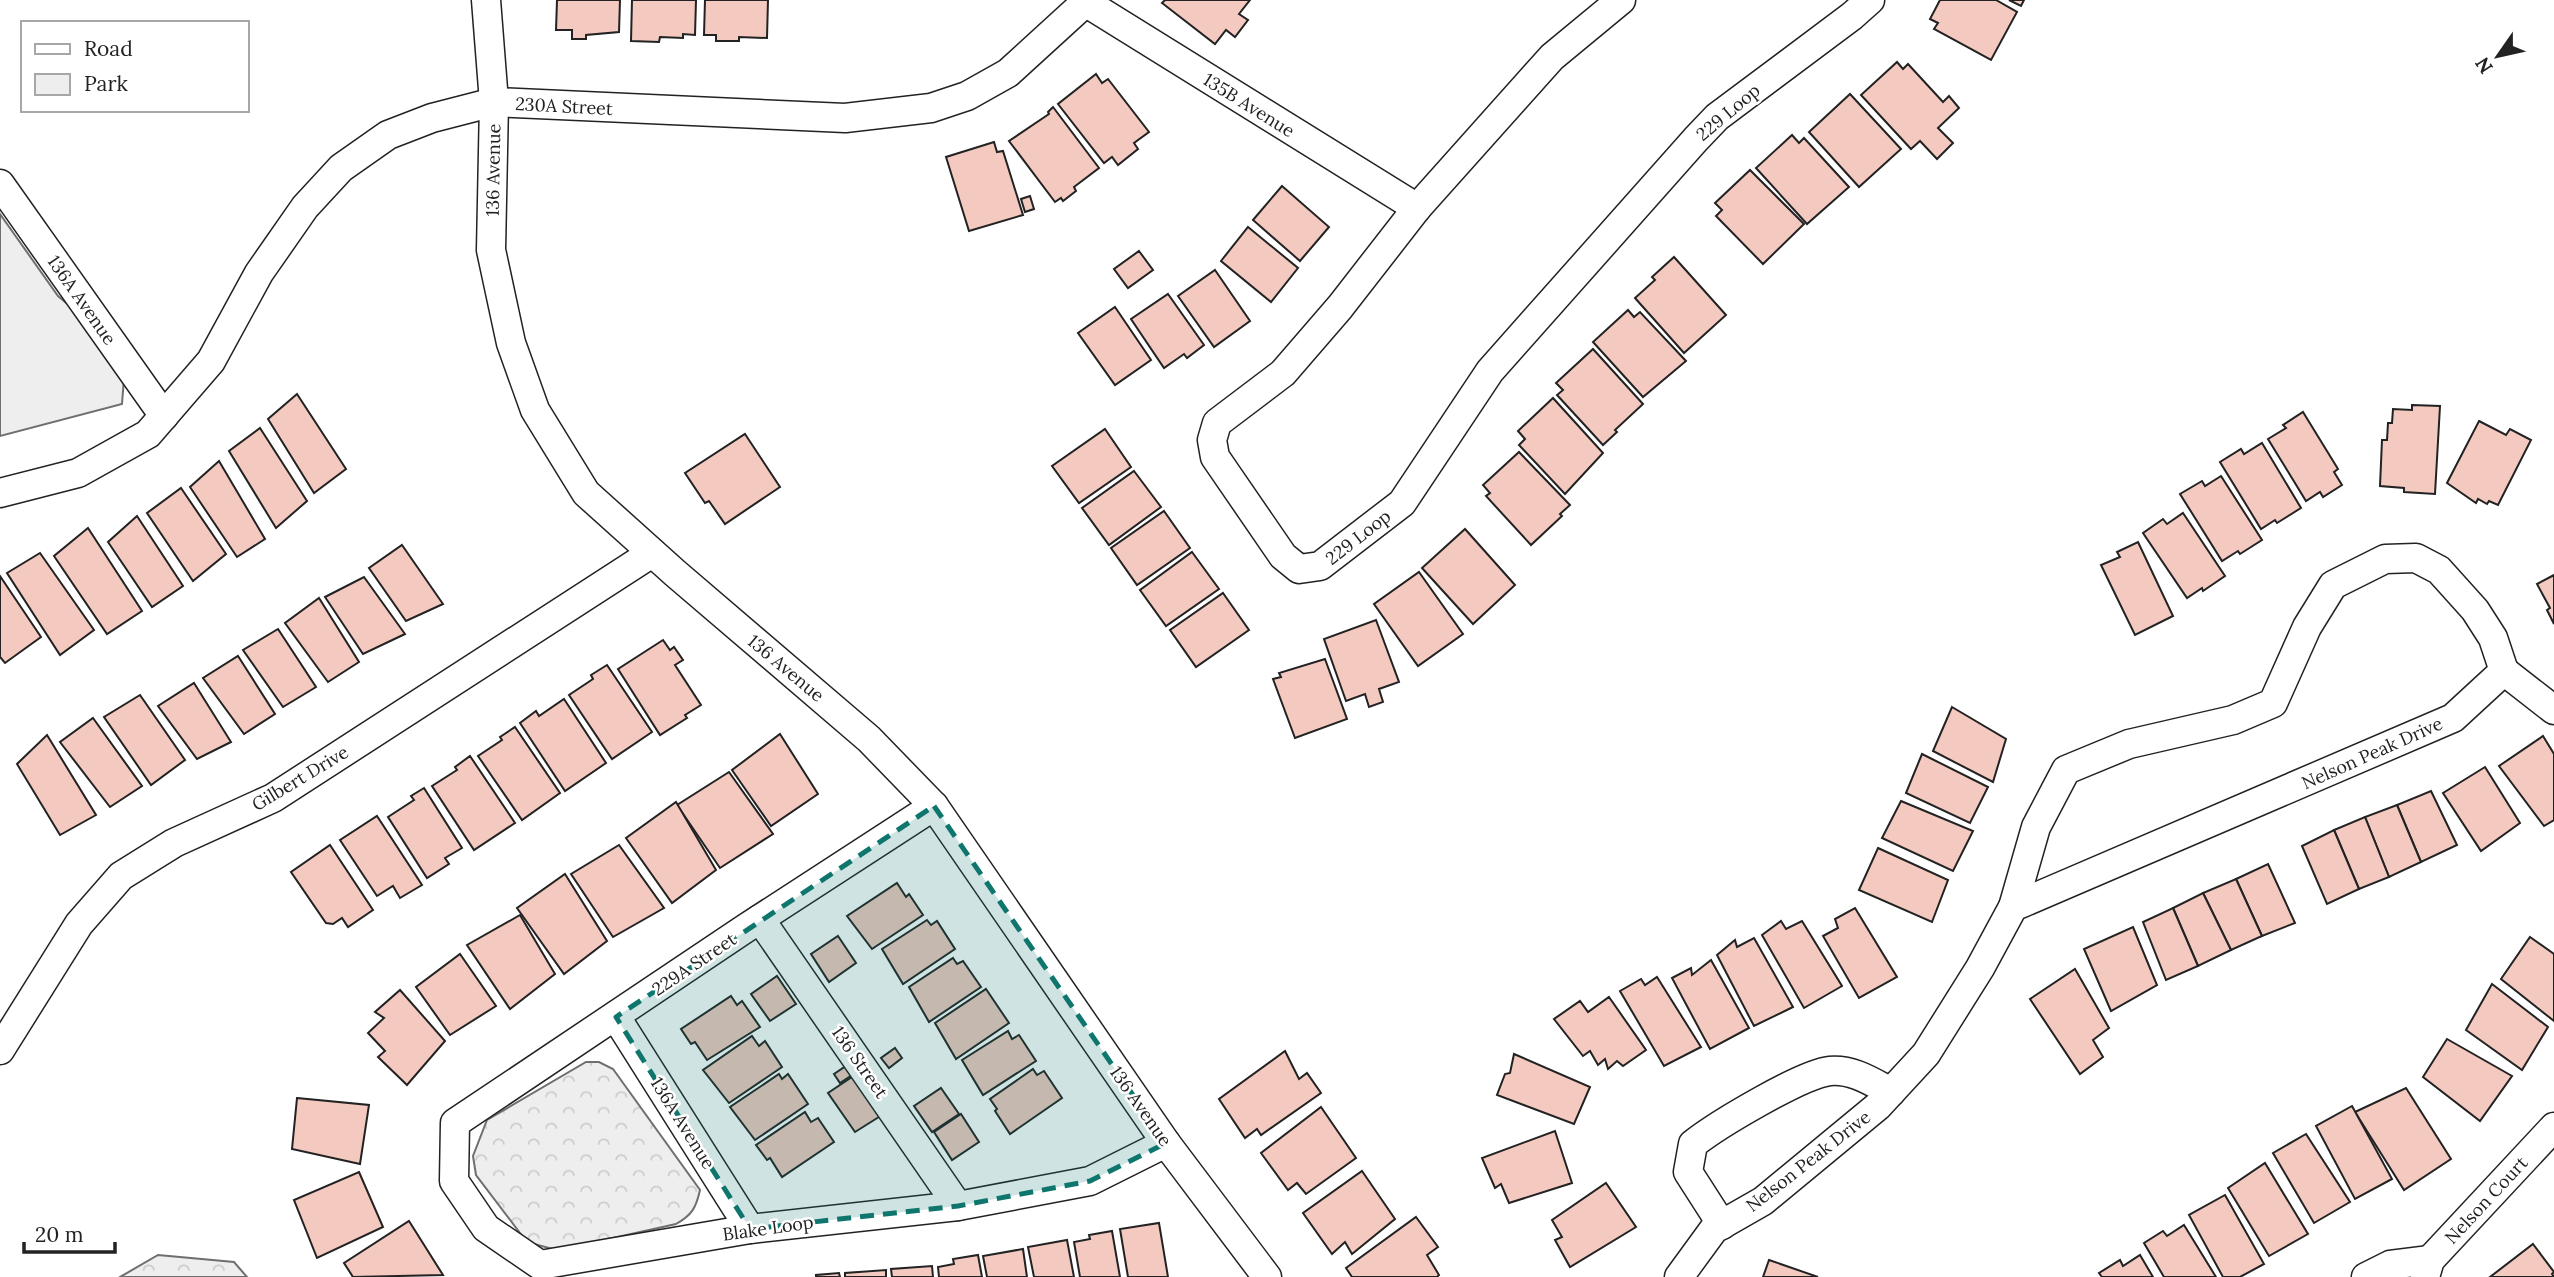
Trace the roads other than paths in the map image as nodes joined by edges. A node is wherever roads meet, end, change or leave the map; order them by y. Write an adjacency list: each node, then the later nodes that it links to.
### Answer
1 (486, 0): 5 (street, 136 Avenue)
2 (1621, 0): 7 (street, 229 Loop)
3 (1870, 0): 7 (street, 229 Loop)
4 (1085, 1): 5 (street, 230A Street); 7 (street, 135B Avenue)
5 (494, 103): 8 (street, 230A Street); 10 (street, 136 Avenue)
6 (0, 184): 8 (street, 136A Avenue)
7 (1417, 208)
8 (164, 416): 9 (street, 230A Street)
9 (0, 493)
10 (652, 552): 13 (street, 136 Avenue); 17 (street, Gilbert Drive)
11 (2504, 671): 12 (street); 14 (street, Nelson Peak Drive); 14 (street, Nelson Peak Drive)
12 (2554, 710)
13 (934, 806): 15 (street, 229A Street); 21 (street, 136 Avenue)
14 (2013, 907): 18 (street, Nelson Peak Drive)
15 (760, 919): 16 (street, 229A Street); 22 (street, 136 Street)
16 (616, 1017): 19 (street, 229A Street); 24 (street, 136A Avenue)
17 (0, 1050)
18 (1891, 1092): 23 (street, Nelson Peak Drive); 23 (street, Nelson Peak Drive)
19 (456, 1123): 26 (street, Blake Loop)
20 (2554, 1127): 25 (street, Nelson Court)
21 (1166, 1143): 22 (street, Blake Loop); 27 (street, 136 Avenue)
22 (958, 1206): 24 (street, Blake Loop)
23 (1722, 1225): 28 (street, Nelson Peak Drive)
24 (750, 1228): 26 (street, Blake Loop)
25 (2427, 1269): 29 (street)
26 (553, 1270)
27 (1267, 1277)
28 (1679, 1277)
29 (2366, 1277)

